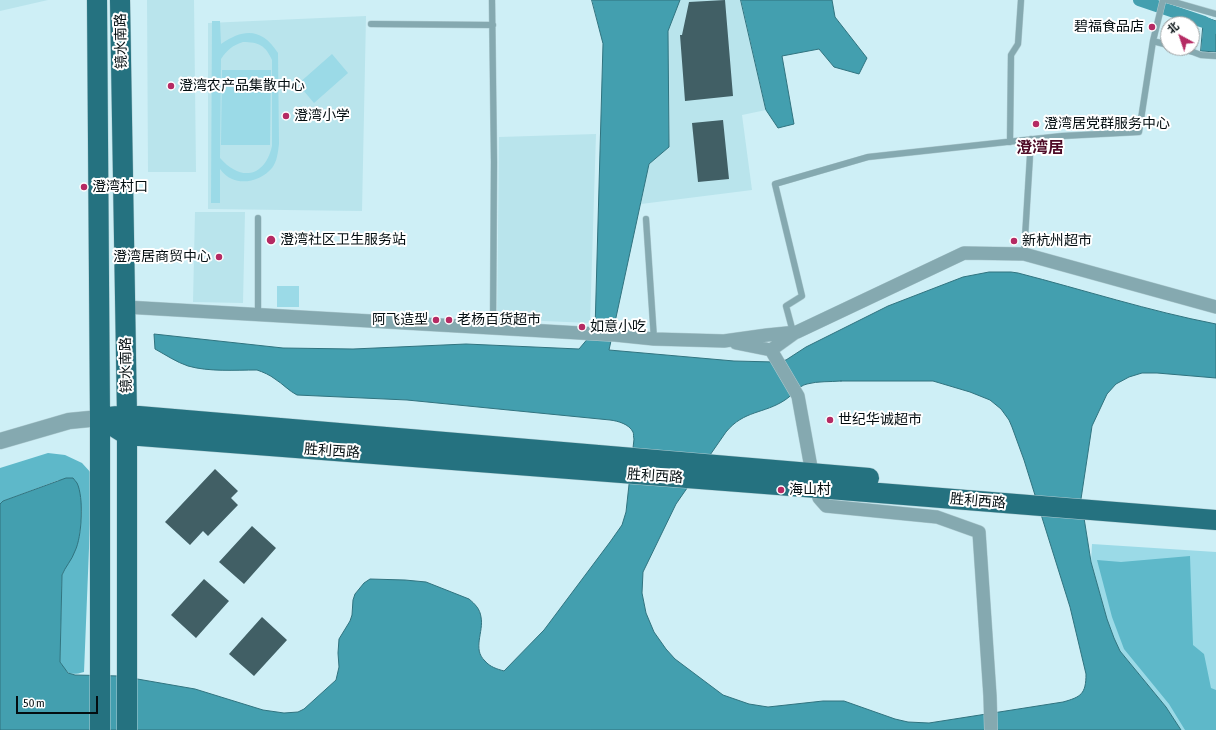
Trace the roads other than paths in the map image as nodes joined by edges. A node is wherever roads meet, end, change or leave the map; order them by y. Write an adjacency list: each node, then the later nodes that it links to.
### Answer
1 (97, 0): 27 (main road, 镜水南路)
2 (120, 0): 18 (main road, 镜水南路)
3 (492, 0): 8 (lane)
4 (1021, 0): 14 (lane)
5 (1164, 1): 6 (lane); 9 (lane)
6 (1216, 14)
7 (372, 24): 8 (lane)
8 (493, 25): 21 (lane)
9 (1153, 41): 10 (lane); 13 (lane)
10 (1160, 43)
11 (1200, 55): 12 (lane)
12 (1216, 56)
13 (1031, 140): 14 (lane); 17 (lane)
14 (1010, 142): 22 (lane)
15 (258, 218): 20 (lane)
16 (646, 219): 23 (lane)
17 (1024, 254): 19 (street); 22 (street)
18 (126, 307): 20 (street); 26 (main road, 镜水南路)
19 (1216, 307)
20 (258, 314): 21 (street)
21 (493, 328): 23 (street)
22 (795, 332): 24 (street); 25 (street)
23 (654, 339): 24 (street)
24 (724, 341): 25 (street)
25 (773, 353): 31 (street)
26 (127, 415): 27 (main road, 胜利西路); 28 (main road, 镜水南路); 30 (main road, 胜利西路)
27 (100, 418): 28 (main road, 胜利西路); 29 (street, 胜利西路); 36 (main road, 镜水南路)
28 (126, 435): 30 (main road, 胜利西路); 37 (main road, 镜水南路)
29 (0, 441)
30 (613, 464): 31 (main road, 胜利西路)
31 (815, 481): 32 (main road, 胜利西路); 38 (street)
32 (1087, 505): 33 (main road, 胜利西路); 34 (main road, 胜利西路); 35 (main road)
33 (1216, 507)
34 (1216, 520)
35 (1216, 533)
36 (100, 730)
37 (127, 730)
38 (990, 730)

